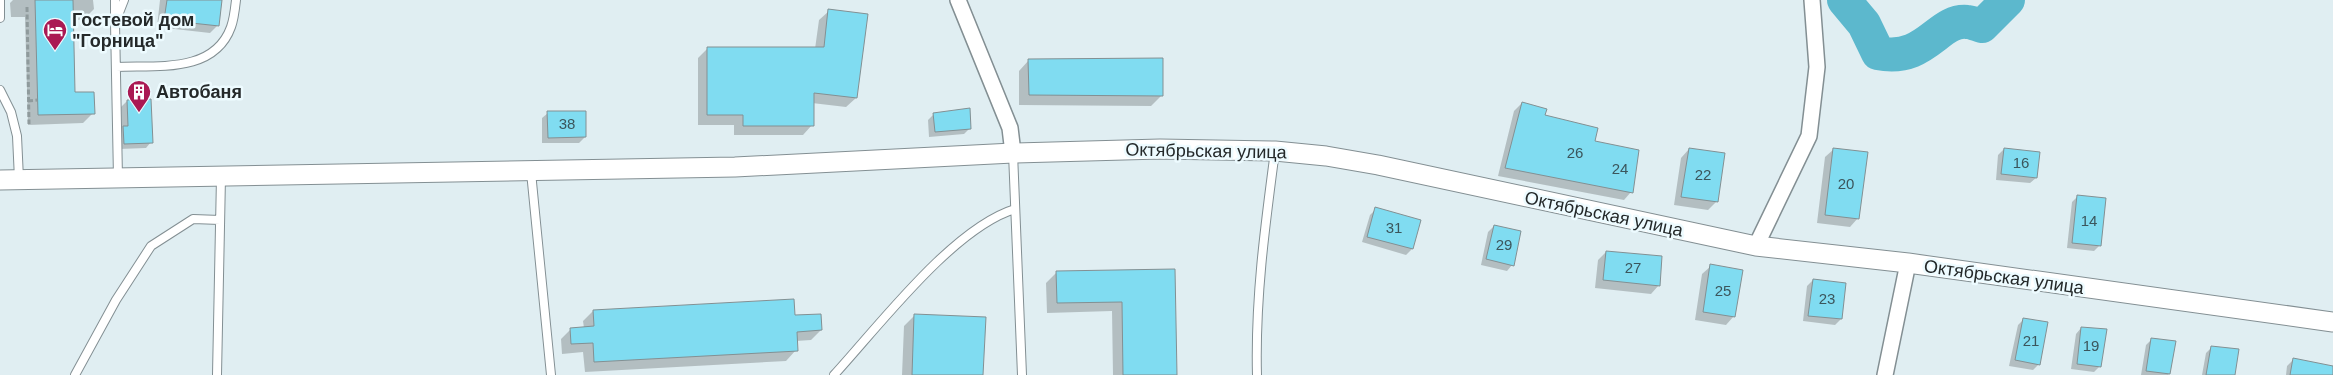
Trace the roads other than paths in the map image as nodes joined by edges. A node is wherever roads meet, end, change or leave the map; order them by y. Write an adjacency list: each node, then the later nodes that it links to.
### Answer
1 (0, 0): 7 (lane)
2 (114, 0): 8 (lane)
3 (124, 0): 8 (lane)
4 (236, 0): 9 (lane)
5 (958, 0): 12 (street)
6 (1812, 0): 20 (street)
7 (0, 18)
8 (115, 23): 9 (lane)
9 (116, 67): 15 (lane)
10 (0, 90): 16 (lane)
11 (1275, 151): 12 (street, Октябрьская улица); 20 (street, Октябрьская улица); 28 (lane)
12 (1013, 153): 13 (street, Октябрьская улица); 18 (lane)
13 (531, 172): 14 (street, Октябрьская улица); 25 (lane)
14 (221, 177): 15 (street, Октябрьская улица); 19 (lane)
15 (118, 178): 16 (street, Октябрьская улица)
16 (19, 179): 17 (street, Октябрьская улица)
17 (0, 180)
18 (1016, 209): 26 (lane); 27 (lane)
19 (220, 220): 23 (lane); 24 (lane)
20 (1756, 246): 21 (street, Октябрьская улица)
21 (1908, 264): 22 (street, Октябрьская улица); 29 (street)
22 (2333, 322)
23 (75, 375)
24 (217, 375)
25 (551, 375)
26 (834, 375)
27 (1022, 375)
28 (1257, 375)
29 (1885, 375)

